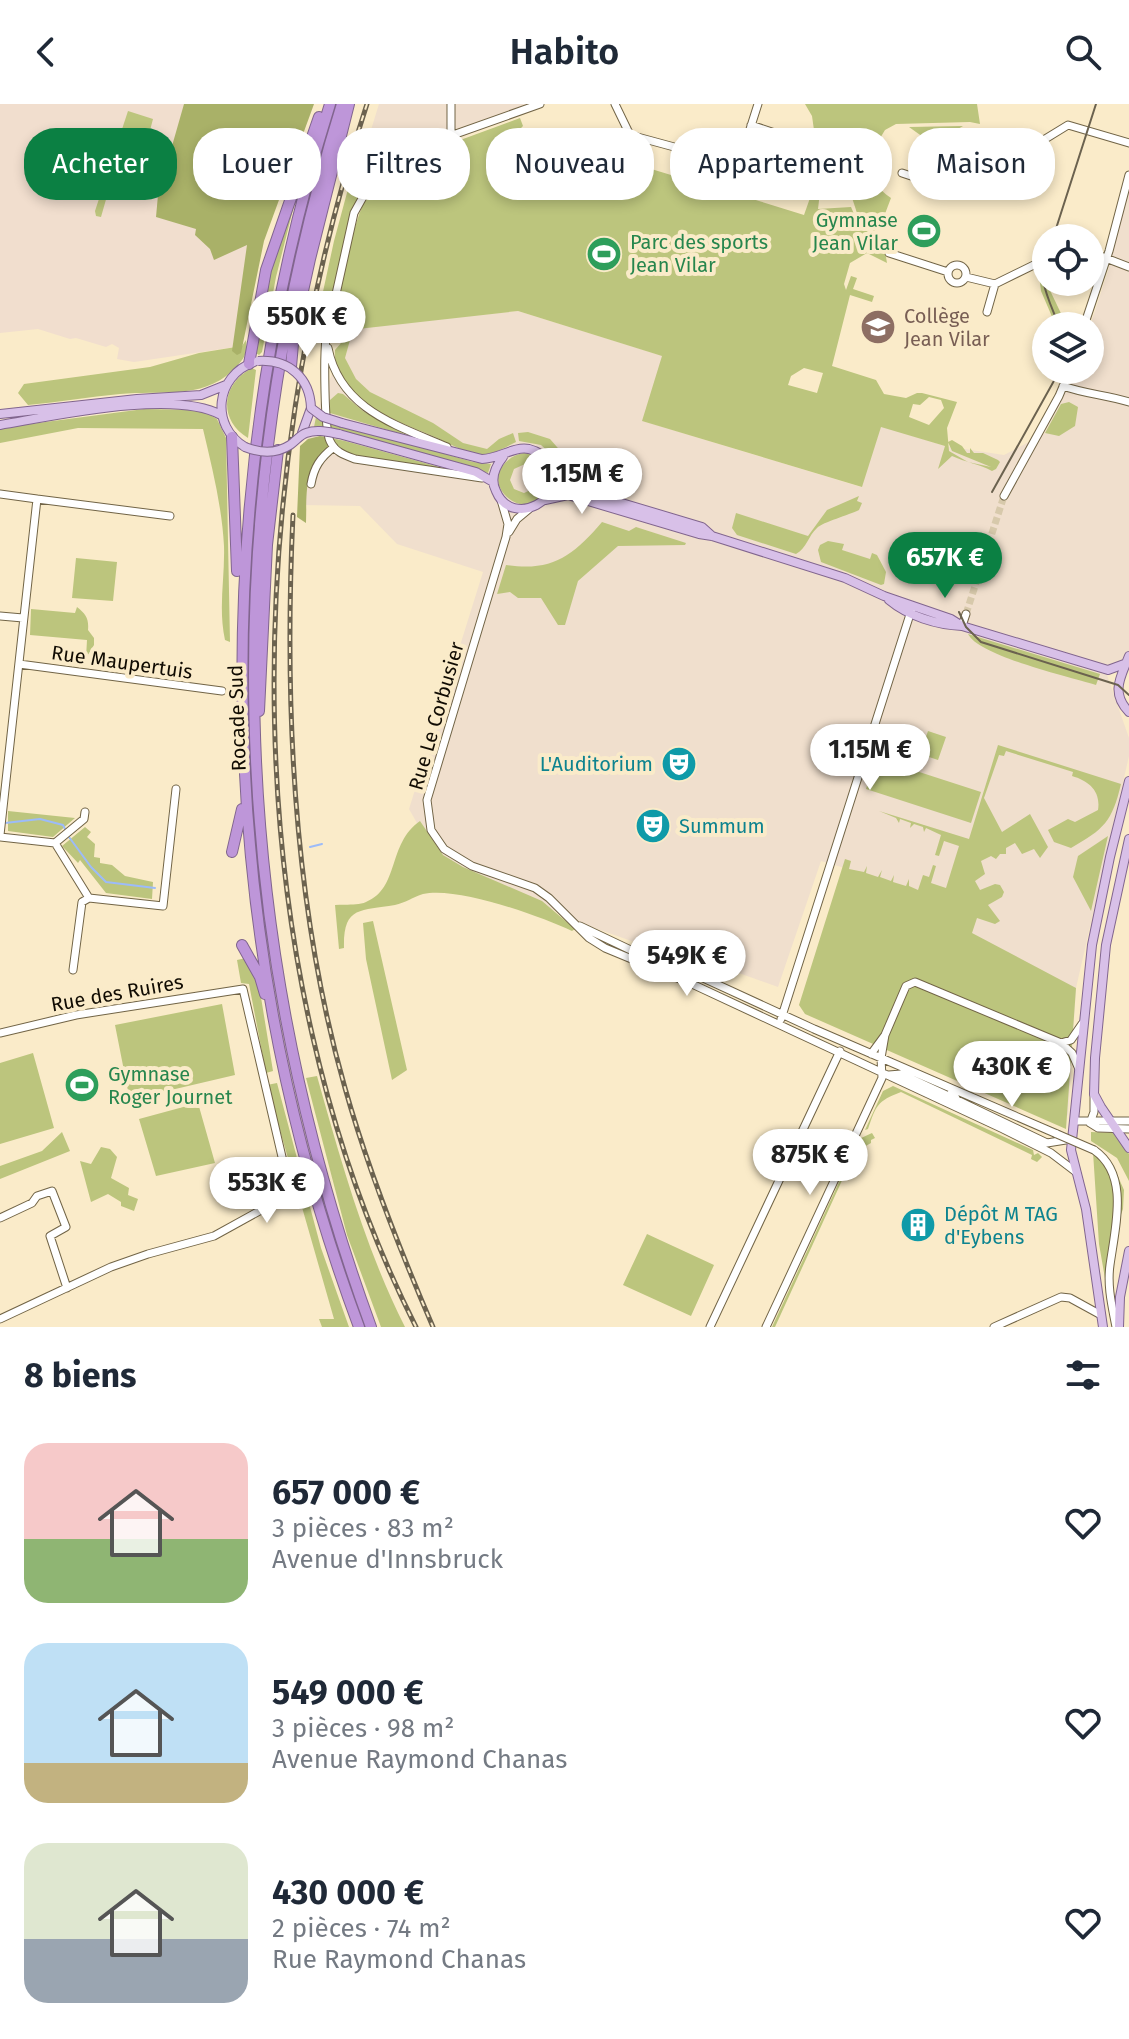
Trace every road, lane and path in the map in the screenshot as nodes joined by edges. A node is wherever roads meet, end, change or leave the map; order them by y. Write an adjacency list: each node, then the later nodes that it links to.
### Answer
1 (323, 104): 30 (highway)
2 (330, 104): 66 (highway, Rocade Sud)
3 (342, 104): 74 (highway, Rocade Sud)
4 (349, 104): 31 (highway)
5 (451, 104): 10 (street)
6 (540, 104): 13 (street)
7 (615, 104): 15 (street)
8 (758, 104): 9 (street)
9 (751, 125): 11 (street); 12 (street)
10 (451, 128)
11 (750, 128)
12 (760, 128)
13 (470, 129)
14 (1129, 143): 16 (street)
15 (670, 146)
16 (902, 173)
17 (1129, 175): 21 (street)
18 (360, 200): 29 (street)
19 (889, 253): 24 (street)
20 (1104, 258): 21 (street)
21 (1107, 259): 23 (street); 28 (street)
22 (1032, 266): 26 (street)
23 (1129, 267)
24 (948, 272): 25 (street); 25 (street)
25 (966, 277): 26 (street)
26 (995, 284): 27 (street)
27 (987, 312)
28 (1089, 312)
29 (326, 339): 34 (street); 35 (street)
30 (254, 362): 31 (main road, bridge); 32 (main road)
31 (291, 367): 37 (main road, bridge)
32 (226, 385): 38 (main road); 39 (main road)
33 (1063, 386): 36 (street); 51 (street)
34 (345, 389): 35 (street); 45 (street)
35 (327, 395): 43 (street)
36 (1129, 402)
37 (311, 408): 41 (main road); 45 (main road, bridge)
38 (0, 414)
39 (221, 415): 40 (main road); 42 (main road)
40 (0, 425)
41 (302, 433): 44 (main road, bridge); 48 (main road, bridge)
42 (232, 437): 44 (main road, bridge); 66 (highway)
43 (334, 447): 48 (street); 49 (street)
44 (278, 450): 74 (highway)
45 (471, 457): 46 (main road)
46 (503, 457): 47 (main road); 48 (main road)
47 (553, 473): 54 (main road); 57 (main road)
48 (491, 480): 53 (main road)
49 (311, 484)
50 (0, 494): 52 (street)
51 (1004, 496)
52 (37, 499): 56 (street); 62 (street)
53 (501, 500): 55 (main road); 58 (street, Rue Le Corbusier)
54 (545, 500): 55 (main road); 57 (main road)
55 (529, 509): 58 (street, Rue Le Corbusier)
56 (170, 516)
57 (712, 536): 59 (main road)
58 (506, 537): 83 (street, Rue Le Corbusier)
59 (911, 610): 63 (main road); 86 (street)
60 (966, 614): 63 (street)
61 (0, 616): 62 (street)
62 (23, 618): 65 (street)
63 (962, 626): 67 (main road)
64 (1128, 659): 67 (main road); 69 (main road)
65 (19, 664): 68 (street, Rue Maupertuis); 76 (street)
66 (241, 665): 72 (highway, Rocade Sud)
67 (1108, 670): 69 (main road)
68 (222, 691)
69 (1118, 693): 70 (main road)
70 (1129, 712)
71 (1129, 781): 87 (main road)
72 (245, 787): 79 (highway); 99 (highway, Rocade Sud)
73 (176, 789): 82 (street)
74 (257, 789): 118 (highway, Rocade Sud)
75 (85, 812): 78 (street)
76 (1, 834): 78 (street)
77 (1129, 839): 80 (main road)
78 (55, 843): 82 (street)
79 (232, 852)
80 (1118, 884): 81 (street); 100 (main road)
81 (1129, 887)
82 (89, 898): 85 (street)
83 (572, 921): 86 (street); 88 (street)
84 (242, 945): 99 (highway)
85 (73, 970)
86 (782, 1015): 88 (street); 91 (street)
87 (1084, 1020): 92 (street); 96 (main road)
88 (778, 1025): 93 (street)
89 (0, 1033): 114 (street, Rue des Ruires)
90 (885, 1035): 92 (street); 94 (street); 95 (street)
91 (844, 1042): 93 (street); 94 (street)
92 (1061, 1043): 96 (street)
93 (839, 1053): 95 (street); 97 (street); 119 (street)
94 (871, 1054): 95 (street)
95 (881, 1058): 97 (street); 98 (street)
96 (1079, 1071): 103 (main road)
97 (884, 1075): 98 (street); 101 (street); 110 (street); 120 (street)
98 (947, 1085): 101 (street); 123 (street, bridge)
99 (289, 1087): 117 (highway, Rocade Sud)
100 (1094, 1094): 102 (main road); 105 (street)
101 (957, 1100): 108 (street)
102 (1110, 1120): 104 (street); 105 (street); 106 (main road)
103 (1075, 1121): 105 (street); 108 (main road)
104 (1129, 1121)
105 (1090, 1123): 106 (street)
106 (1116, 1129): 107 (street); 109 (main road)
107 (1129, 1129)
108 (1072, 1139): 110 (street); 111 (main road)
109 (1129, 1148)
110 (1051, 1153): 111 (street)
111 (1077, 1172): 115 (main road)
112 (0, 1218): 114 (street)
113 (1129, 1251): 123 (main road)
114 (67, 1288): 116 (street)
115 (1101, 1315): 121 (street); 122 (main road)
116 (0, 1319)
117 (359, 1327)
118 (374, 1327)
119 (710, 1327)
120 (766, 1327)
121 (994, 1327)
122 (1103, 1327)
123 (1118, 1327)

